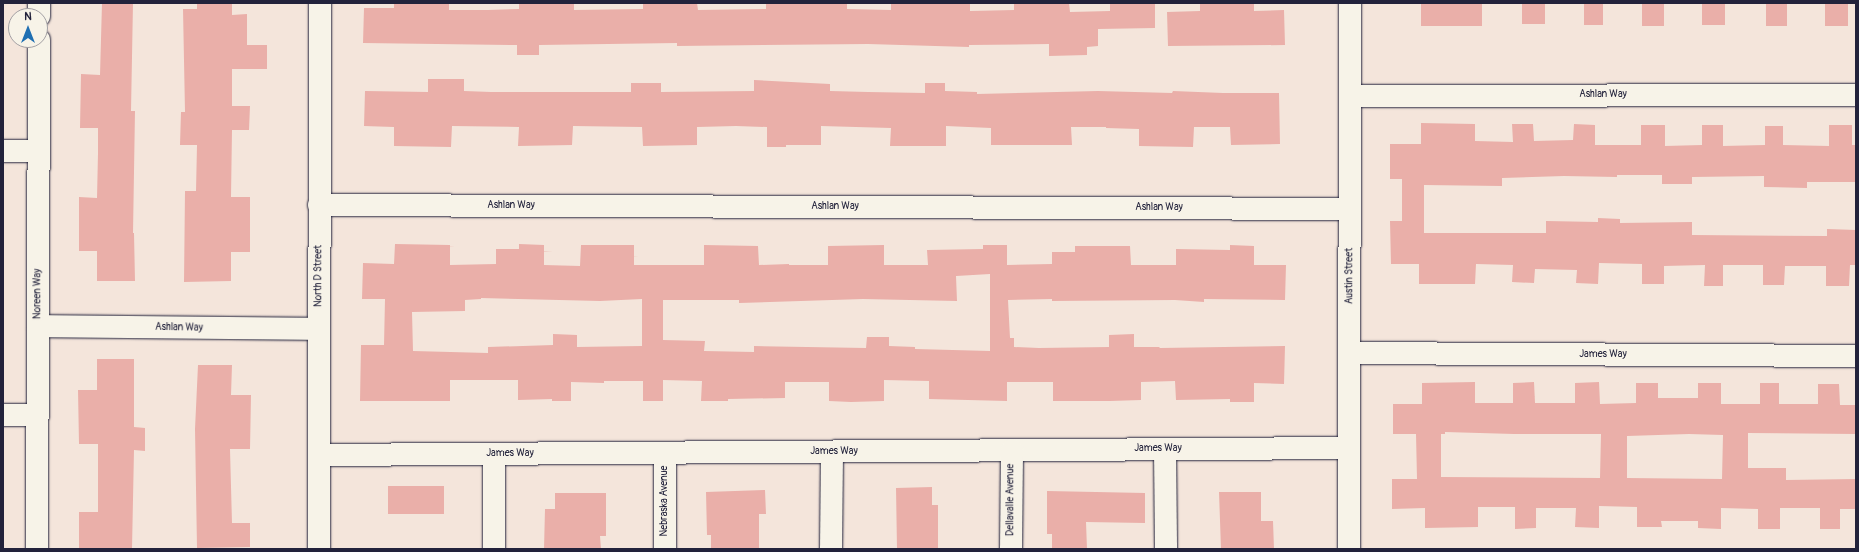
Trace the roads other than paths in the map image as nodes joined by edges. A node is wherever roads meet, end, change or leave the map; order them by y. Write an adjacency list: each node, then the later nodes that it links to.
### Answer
1 (320, 3): 8 (street, North D Street)
2 (1350, 3): 5 (street, Austin Street)
3 (39, 48): 7 (street, Noreen Way)
4 (1856, 95): 5 (street, Ashlan Way)
5 (1350, 96): 9 (street, Austin Street)
6 (3, 151): 7 (street)
7 (38, 151): 10 (street, Noreen Way)
8 (319, 205): 9 (street, Ashlan Way); 11 (street, North D Street)
9 (1350, 209): 12 (street, Austin Street)
10 (38, 326): 11 (street, Ashlan Way); 15 (street, Noreen Way)
11 (319, 329): 22 (street, North D Street)
12 (1350, 353): 13 (street, James Way); 16 (street, Austin Street)
13 (1856, 356)
14 (3, 415): 15 (street)
15 (38, 415): 23 (street, Noreen Way)
16 (1349, 448): 17 (street, James Way); 30 (street, Austin Street)
17 (1165, 449): 18 (street, James Way); 29 (street)
18 (1012, 450): 19 (street, James Way); 28 (street, Dellavalle Avenue)
19 (832, 452): 20 (street, James Way); 27 (street)
20 (665, 453): 21 (street, James Way); 26 (street, Nebraska Avenue)
21 (494, 454): 22 (street, James Way); 25 (street)
22 (319, 455): 24 (street, North D Street)
23 (38, 549)
24 (319, 549)
25 (494, 549)
26 (665, 549)
27 (832, 549)
28 (1011, 549)
29 (1166, 549)
30 (1349, 549)

